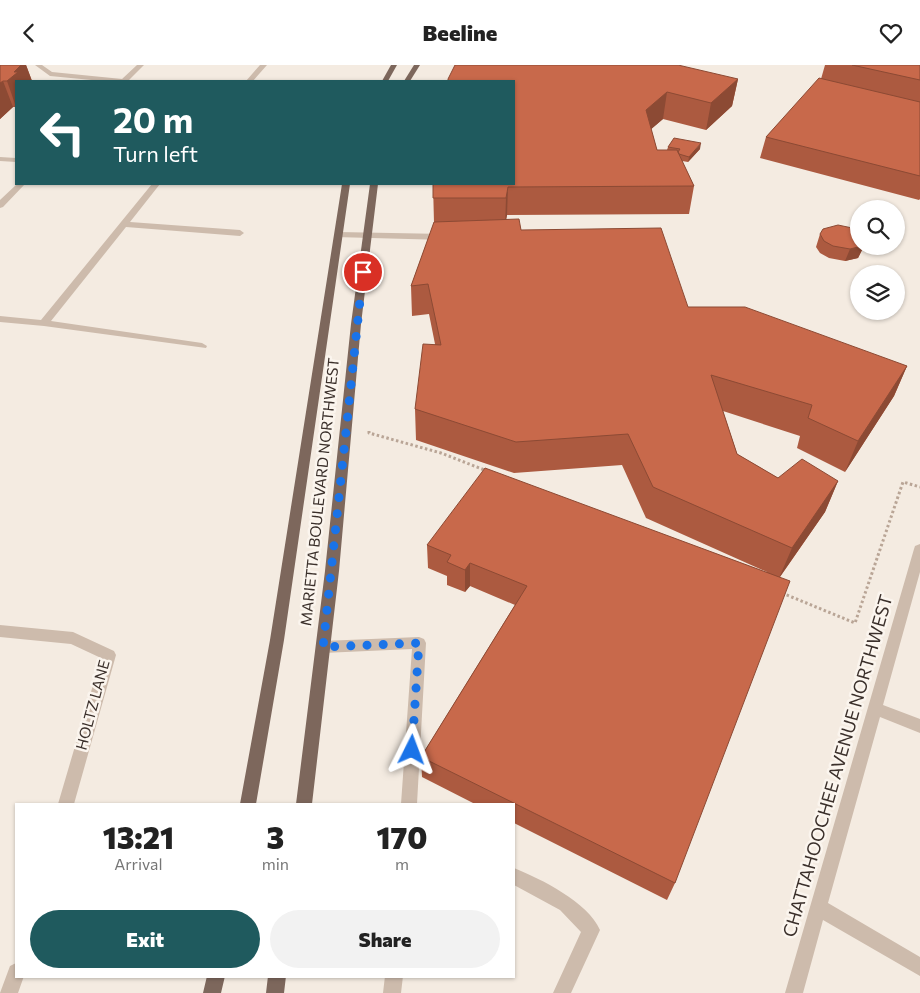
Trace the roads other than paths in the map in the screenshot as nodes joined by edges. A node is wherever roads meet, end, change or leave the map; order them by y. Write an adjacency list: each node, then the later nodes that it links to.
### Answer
1 (38, 65): 6 (street)
2 (141, 65): 7 (street)
3 (264, 65): 8 (street)
4 (394, 65): 9 (main road)
5 (417, 65): 10 (main road)
6 (112, 80)
7 (123, 80)
8 (249, 80)
9 (386, 80)
10 (409, 80)
11 (0, 159): 12 (street)
12 (15, 161)
13 (20, 185): 17 (street)
14 (155, 185): 18 (street)
15 (346, 185): 20 (main road)
16 (374, 185): 21 (main road, MARIETTA BOULEVARD NORTHWEST)
17 (0, 204)
18 (124, 224): 19 (street); 24 (street)
19 (240, 233)
20 (338, 235): 21 (street); 33 (main road)
21 (367, 237): 22 (street); 29 (main road, MARIETTA BOULEVARD NORTHWEST)
22 (454, 237)
23 (0, 319): 24 (street)
24 (44, 323): 25 (street)
25 (202, 346)
26 (920, 549): 27 (street, CHATTAHOOCHEE AVENUE NORTHWEST)
27 (915, 584): 30 (street, CHATTAHOOCHEE AVENUE NORTHWEST)
28 (0, 631): 32 (street, HOLTZ LANE)
29 (323, 647): 34 (main road, MARIETTA BOULEVARD NORTHWEST); 35 (street)
30 (875, 708): 31 (street); 37 (street, CHATTAHOOCHEE AVENUE NORTHWEST)
31 (920, 725)
32 (66, 803)
33 (248, 803)
34 (304, 803)
35 (409, 803)
36 (515, 877): 47 (street)
37 (818, 907): 38 (street); 48 (street, CHATTAHOOCHEE AVENUE NORTHWEST)
38 (920, 967)
39 (15, 976): 43 (street)
40 (216, 978): 44 (main road)
41 (277, 978): 45 (main road)
42 (394, 978): 46 (street)
43 (9, 993)
44 (212, 993)
45 (275, 993)
46 (392, 993)
47 (562, 993)
48 (794, 993)

